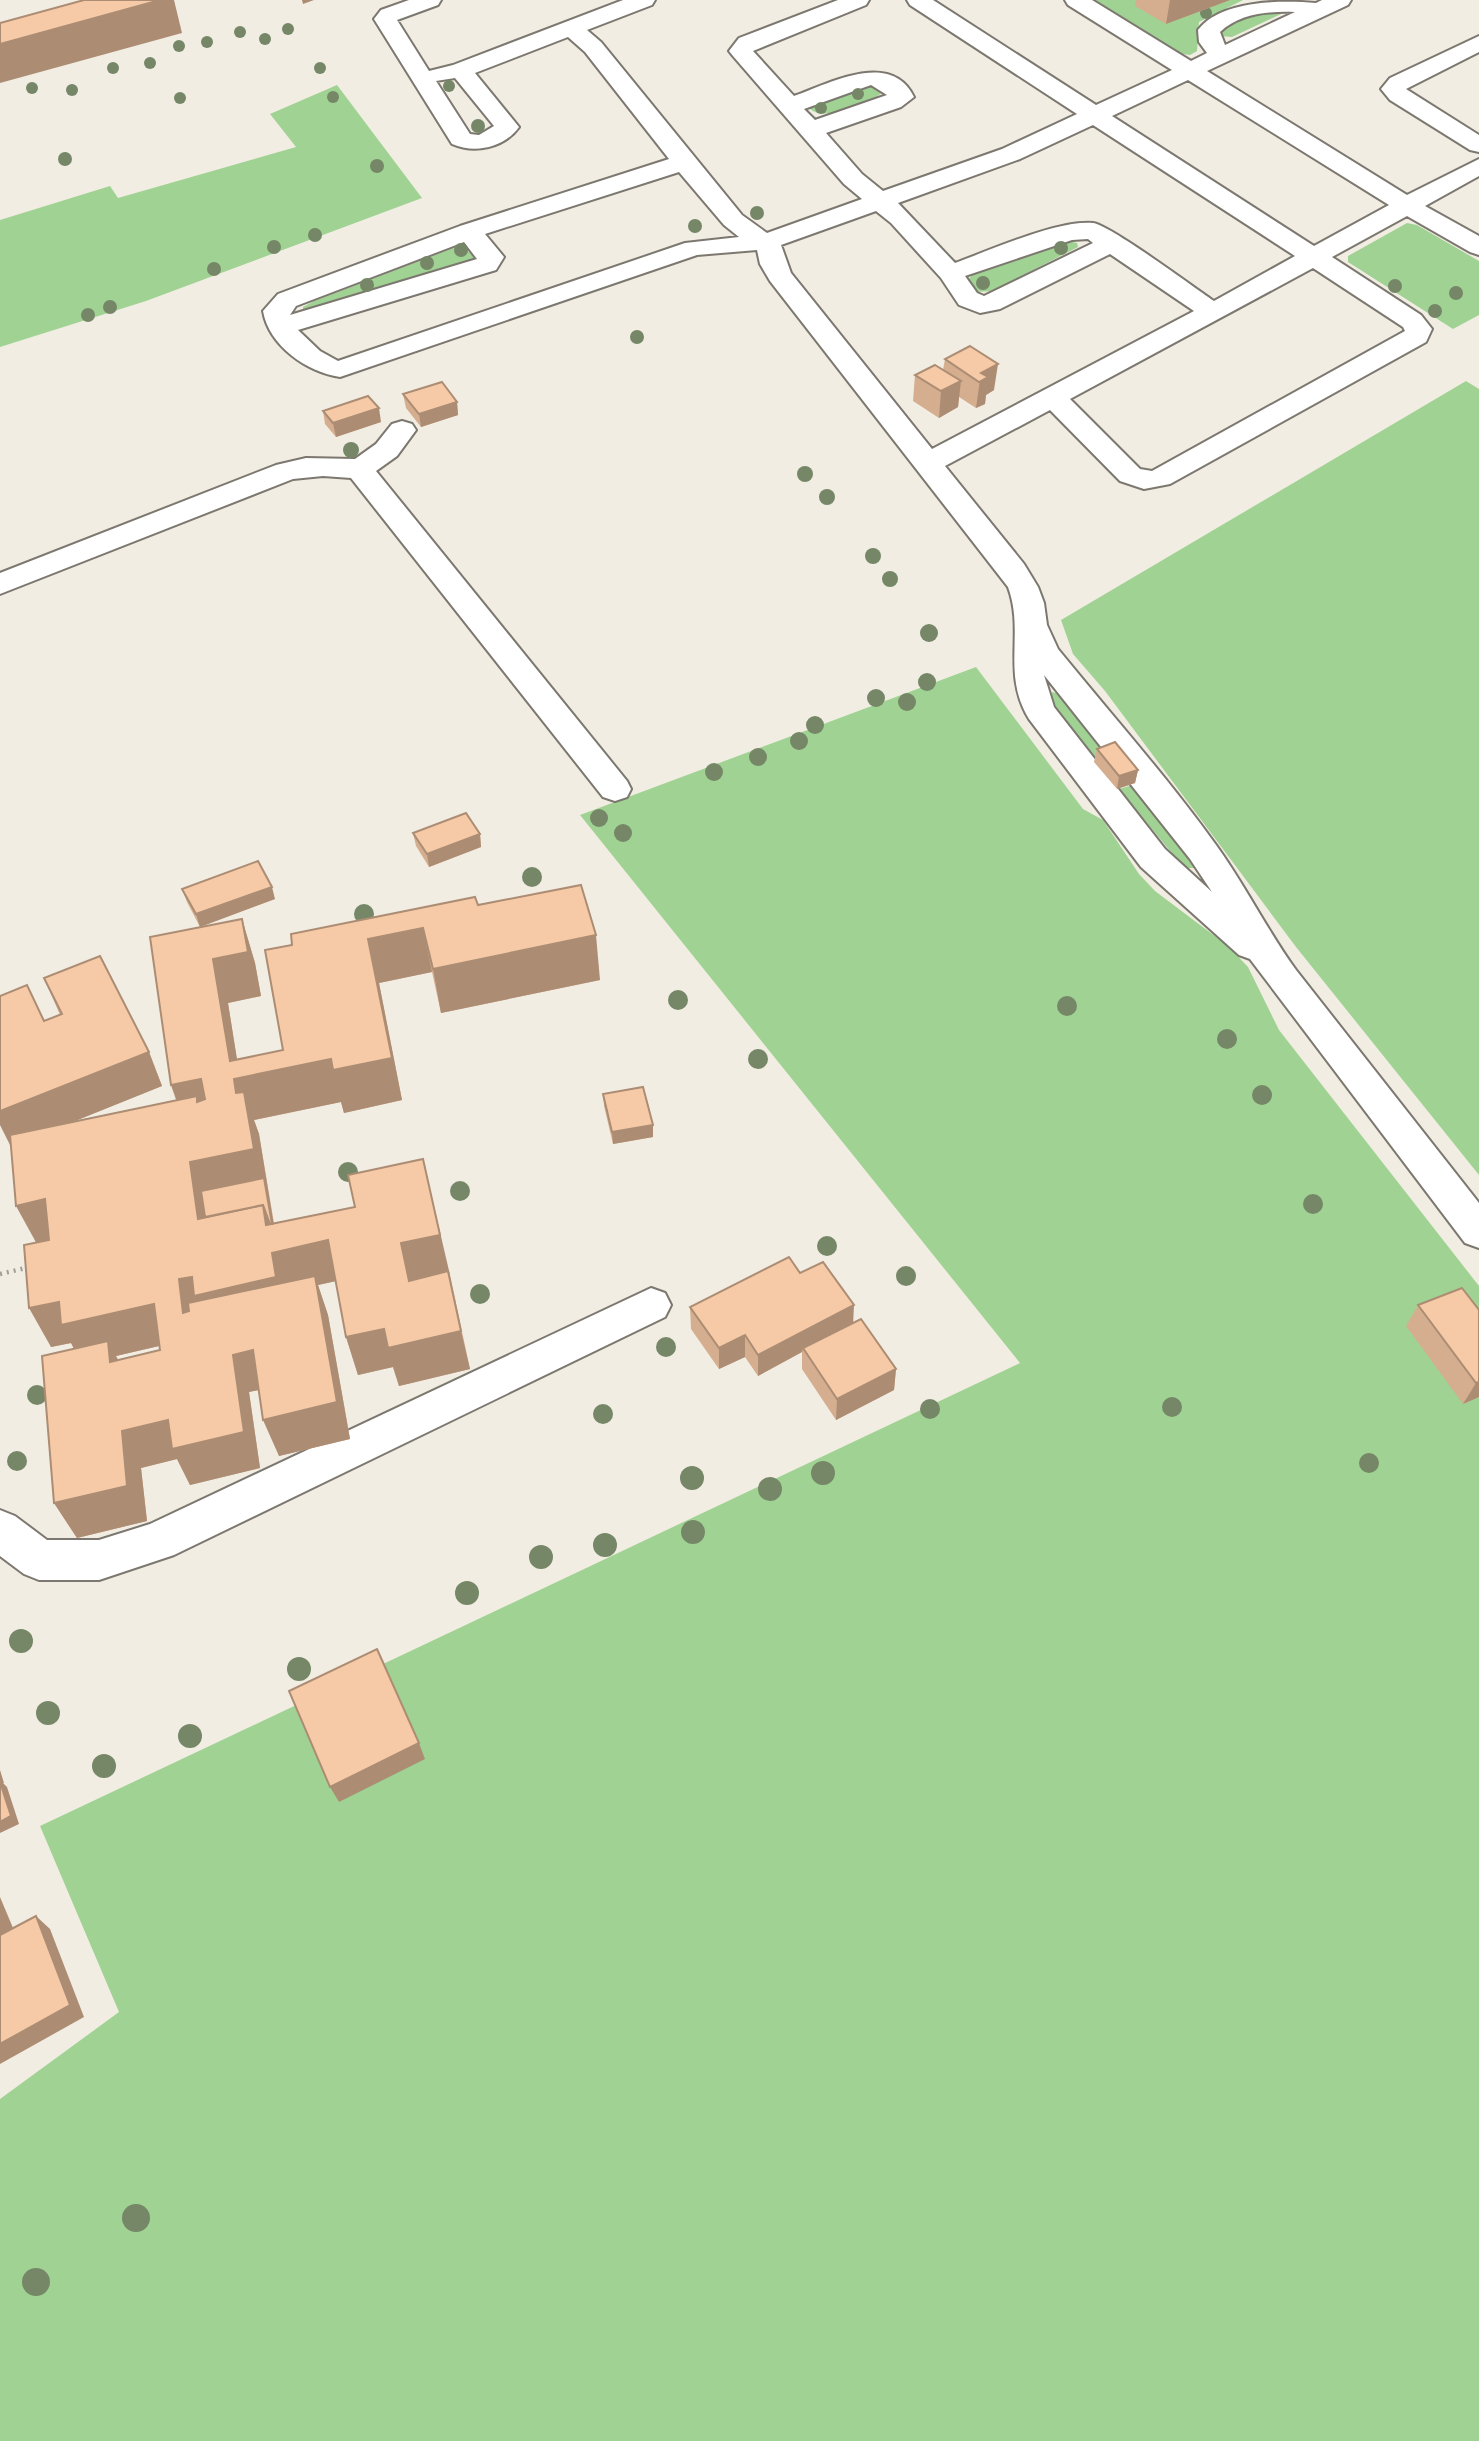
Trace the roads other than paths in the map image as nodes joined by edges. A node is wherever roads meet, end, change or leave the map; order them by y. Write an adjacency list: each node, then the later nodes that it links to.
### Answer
1 (430, 0): 11 (street)
2 (644, 0): 7 (street)
3 (858, 0): 12 (street)
4 (918, 0): 13 (street)
5 (1076, 0): 10 (street)
6 (1329, 5): 10 (street)
7 (571, 27): 9 (street); 16 (street)
8 (1479, 43): 15 (street)
9 (460, 70): 11 (street); 11 (street)
10 (1190, 71): 13 (street); 19 (street)
11 (422, 77)
12 (789, 106): 14 (street); 14 (street)
13 (1095, 115): 18 (street); 24 (street)
14 (810, 131): 18 (street)
15 (1479, 145)
16 (684, 162): 20 (street); 21 (street)
17 (1479, 166): 19 (street)
18 (878, 200): 21 (street); 25 (street)
19 (1406, 205): 23 (street); 24 (street)
20 (470, 231): 27 (street); 27 (street)
21 (766, 242): 27 (street); 30 (street)
22 (1113, 243): 25 (street); 25 (street); 26 (street)
23 (1479, 247)
24 (1314, 257): 26 (street); 28 (street)
25 (950, 273)
26 (1213, 312): 28 (street)
27 (281, 327)
28 (1053, 397): 30 (street)
29 (402, 429): 31 (street)
30 (928, 463): 34 (street)
31 (359, 469): 32 (street); 33 (street)
32 (0, 584)
33 (615, 789)
34 (1479, 1232)
35 (651, 1305): 36 (street)
36 (0, 1530)

